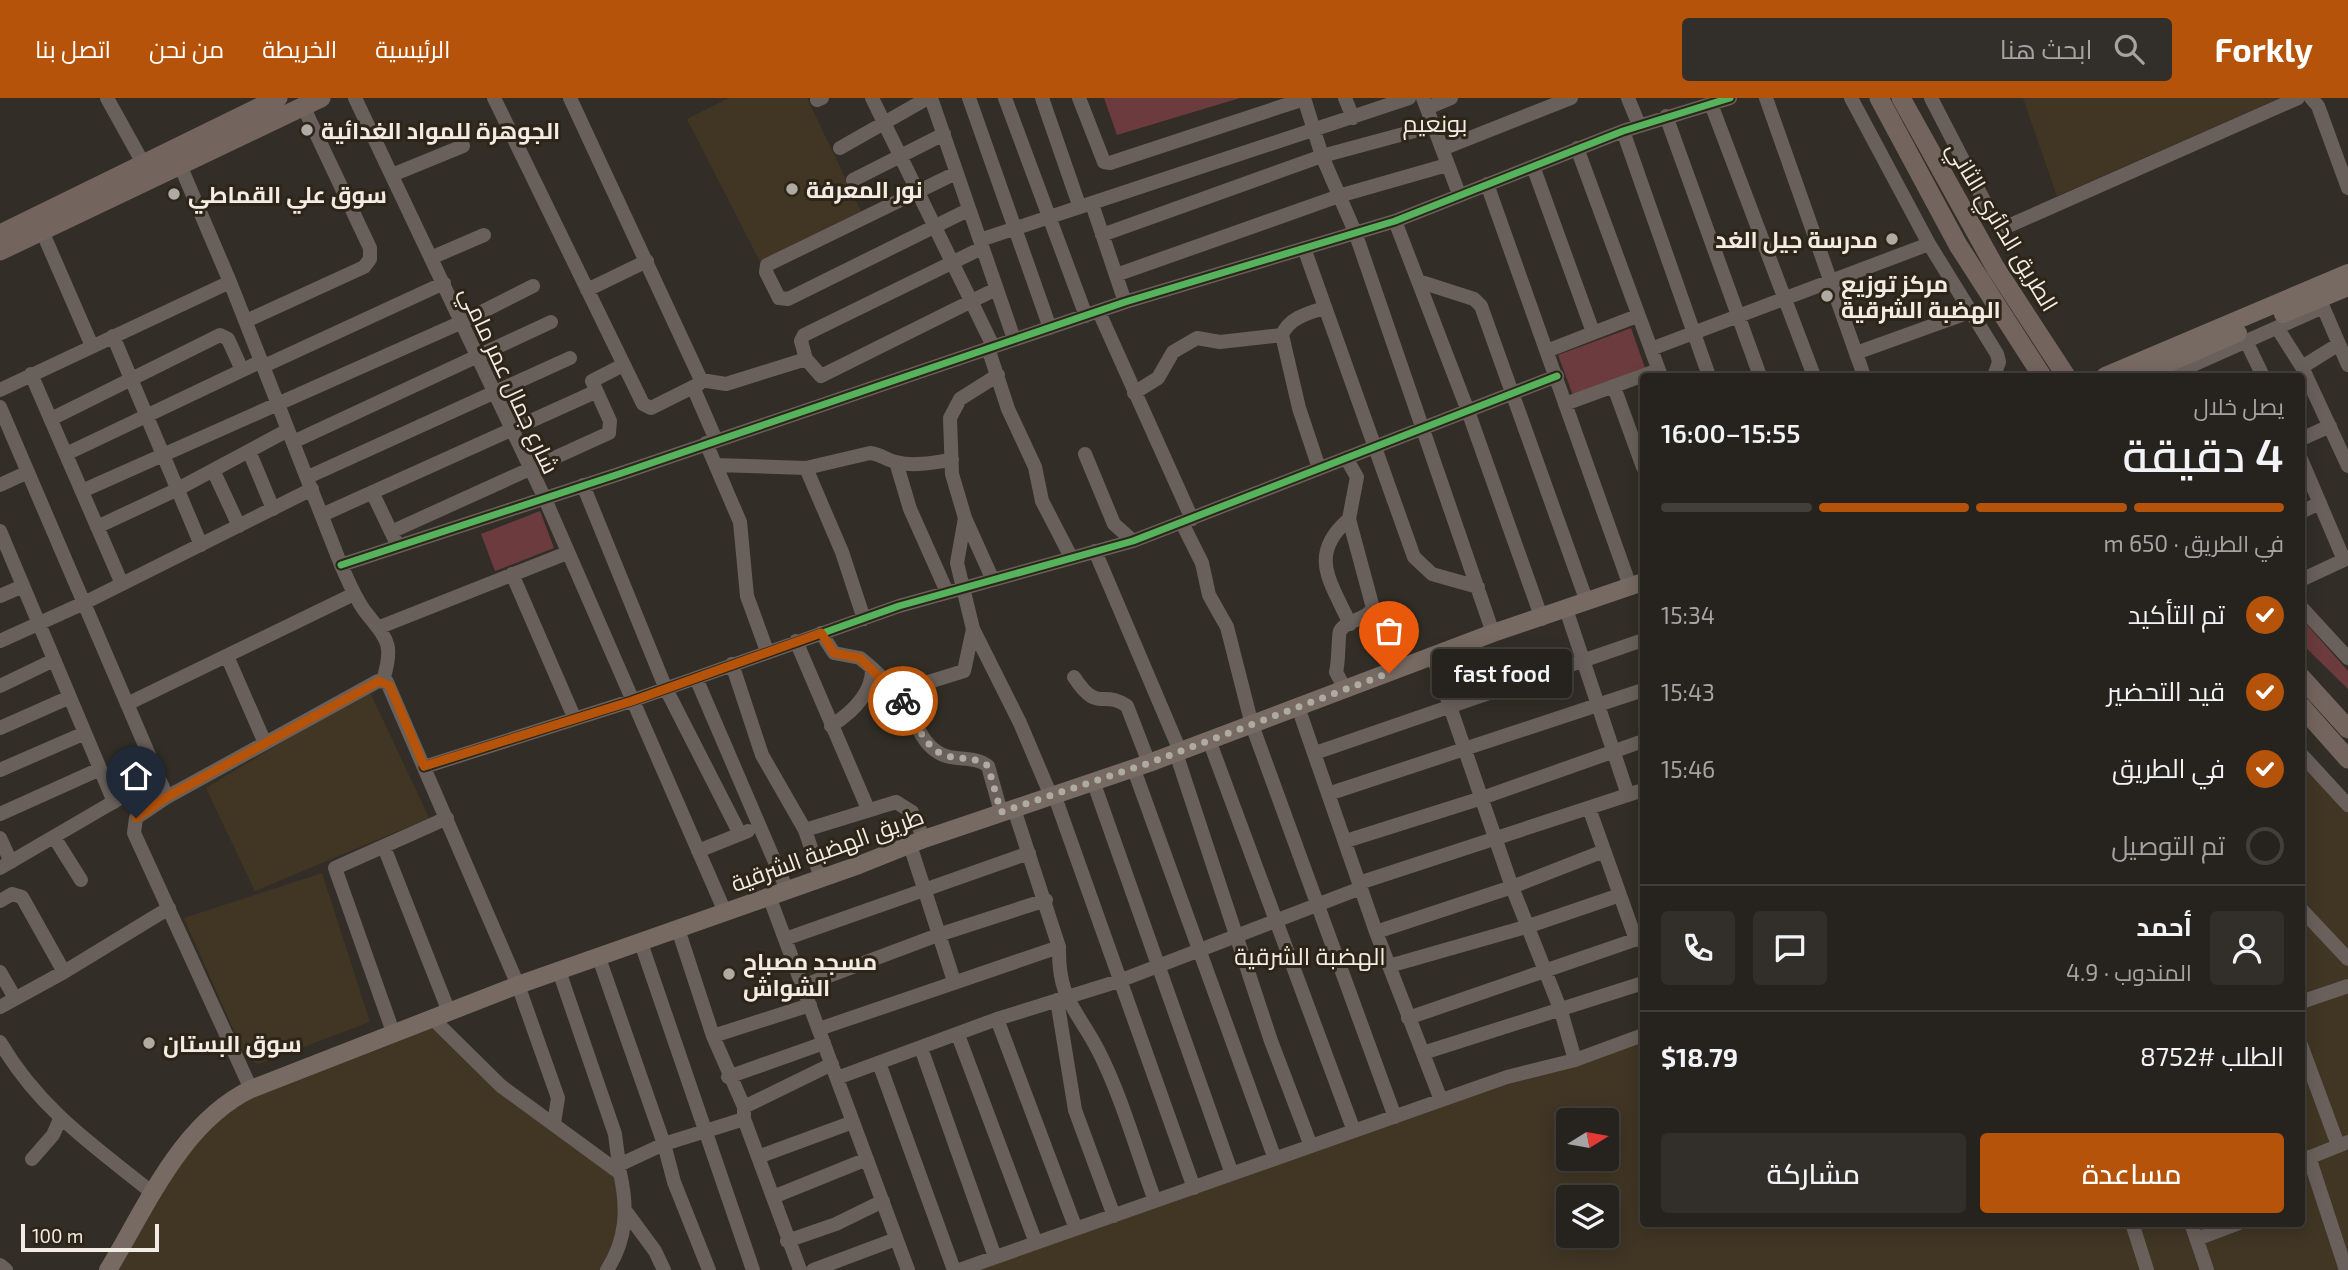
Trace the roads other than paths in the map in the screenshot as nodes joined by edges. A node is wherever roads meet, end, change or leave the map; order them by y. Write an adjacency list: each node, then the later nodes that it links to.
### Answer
1 (107, 98): 45 (street)
2 (278, 98): 38 (highway)
3 (355, 98): 50 (street, شارع جمال عمر مامي)
4 (494, 98): 84 (street)
5 (570, 98): 73 (street)
6 (872, 98): 32 (street)
7 (929, 98): 32 (street); 37 (street)
8 (969, 98): 62 (street)
9 (1005, 98): 59 (street)
10 (1042, 98): 57 (street)
11 (1079, 98): 12 (street)
12 (1304, 98): 35 (street)
13 (1345, 98): 31 (street)
14 (1409, 98): 27 (street)
15 (1451, 98): 28 (street)
16 (1571, 98): 42 (street)
17 (1628, 98): 33 (street)
18 (1730, 98): 29 (street)
19 (1766, 98): 79 (street)
20 (1851, 98): 69 (street)
21 (1879, 98): 125 (highway, الطريق الدائري الثاني)
22 (1901, 98): 126 (highway, الطريق الدائري الثاني)
23 (1931, 98): 24 (street)
24 (2298, 98)
25 (2311, 98): 53 (street)
26 (312, 102): 38 (highway); 94 (street)
27 (1384, 103): 31 (street)
28 (1425, 103): 34 (street)
29 (1711, 104): 30 (street); 85 (street)
30 (1666, 116): 33 (street); 93 (street)
31 (1353, 118): 35 (street)
32 (884, 125): 40 (street); 44 (street)
33 (1639, 125): 36 (street)
34 (1433, 126): 42 (street); 43 (street)
35 (1314, 129): 43 (street); 57 (street)
36 (1623, 131): 41 (street); 100 (street)
37 (944, 134): 44 (street); 49 (street)
38 (220, 136): 45 (highway); 46 (highway)
39 (463, 146): 50 (street)
40 (840, 148)
41 (1577, 148): 48 (street); 92 (street)
42 (1442, 149): 47 (street)
43 (1322, 156): 56 (street); 67 (street)
44 (899, 157): 51 (street); 54 (street)
45 (143, 163): 65 (highway)
46 (180, 165): 63 (highway); 78 (street)
47 (1447, 165): 55 (street); 56 (street)
48 (1534, 169): 52 (street); 99 (street)
49 (956, 173): 54 (street); 58 (street)
50 (393, 175): 72 (street, شارع جمال عمر مامي)
51 (853, 180)
52 (1488, 184): 55 (street); 109 (street)
53 (2348, 188)
54 (917, 193): 61 (street); 61 (street)
55 (1459, 194): 60 (street)
56 (1342, 195): 64 (street); 76 (street)
57 (1086, 204): 59 (street); 67 (street)
58 (968, 210): 61 (street); 68 (street)
59 (1047, 217): 62 (street); 91 (street)
60 (1395, 221): 64 (street); 77 (street)
61 (934, 227): 74 (street)
62 (1015, 228): 68 (street); 97 (street)
63 (42, 231): 71 (highway); 106 (street)
64 (1355, 232): 70 (street); 152 (street)
65 (0, 234)
66 (484, 235): 72 (street)
67 (1102, 235): 76 (street)
68 (981, 244): 74 (street); 83 (street)
69 (1928, 244): 79 (street); 90 (street)
70 (1304, 248): 88 (street); 89 (street)
71 (0, 251)
72 (433, 257): 80 (street, شارع جمال عمر مامي)
73 (647, 261): 84 (street); 138 (street)
74 (951, 262): 87 (street); 113 (street)
75 (2348, 274): 86 (main road)
76 (1116, 275): 88 (street)
77 (1418, 281): 144 (street); 148 (street)
78 (230, 282): 94 (street); 102 (street)
79 (1830, 282): 85 (street); 110 (street)
80 (444, 284): 95 (street, شارع جمال عمر مامي); 114 (street)
81 (533, 286): 95 (street)
82 (2348, 287): 86 (main road)
83 (996, 289): 87 (street); 103 (street)
84 (587, 290): 115 (street)
85 (1782, 297): 93 (street); 122 (street)
86 (2319, 298): 98 (street); 105 (street); 127 (main road); 128 (main road)
87 (970, 301): 107 (street); 113 (street)
88 (1125, 302): 91 (street)
89 (1324, 307): 101 (street); 157 (street)
90 (1970, 312): 110 (street); 124 (street)
91 (1093, 314): 97 (street); 142 (street)
92 (1637, 316): 99 (street); 108 (street)
93 (1739, 317): 100 (street); 121 (street)
94 (246, 321): 114 (street)
95 (461, 322): 111 (street, شارع جمال عمر مامي); 145 (street)
96 (551, 322): 111 (street)
97 (1050, 328): 103 (street)
98 (2278, 329): 104 (street); 117 (street)
99 (1593, 332): 109 (street)
100 (1693, 334): 108 (street); 120 (street)
101 (1282, 335): 142 (street); 170 (street)
102 (113, 336): 106 (street); 137 (street)
103 (1014, 340): 107 (street)
104 (2247, 344): 129 (street); 130 (street)
105 (2339, 344): 116 (street); 117 (street)
106 (92, 346): 133 (street)
107 (991, 347): 134 (street); 156 (street)
108 (1651, 349): 119 (street)
109 (1549, 350): 135 (street)
110 (1856, 353): 123 (street)
111 (479, 358): 143 (street, شارع جمال عمر مامي); 154 (street)
112 (570, 358): 143 (street)
113 (806, 359): 138 (street)
114 (263, 363): 118 (street); 145 (street)
115 (623, 365): 138 (street); 141 (street)
116 (2348, 365)
117 (2302, 367): 131 (street)
118 (242, 370): 137 (street); 149 (street)
119 (1659, 373)
120 (1708, 373)
121 (1759, 373)
122 (1813, 373)
123 (1863, 373)
124 (1995, 373)
125 (2040, 373)
126 (2064, 373)
127 (2113, 373)
128 (2146, 373)
129 (2175, 373)
130 (2262, 373)
131 (2305, 373)
132 (2305, 373): 151 (street)
133 (32, 374): 140 (street); 150 (street)
134 (998, 375): 164 (street); 201 (street)
135 (1557, 376): 144 (street); 146 (street)
136 (1640, 379): 139 (street)
137 (130, 381): 149 (street); 150 (street)
138 (697, 383): 156 (street)
139 (1614, 387): 146 (street); 163 (street)
140 (0, 390)
141 (595, 392): 153 (street); 168 (street)
142 (1134, 393): 189 (street)
143 (496, 394): 153 (street, شارع جمال عمر مامي); 176 (street)
144 (1511, 394): 148 (street); 214 (street)
145 (277, 403): 154 (street); 161 (street)
146 (1565, 404): 208 (street)
147 (0, 407): 174 (street)
148 (1468, 411): 152 (street); 218 (street)
149 (145, 416): 159 (street); 161 (street)
150 (51, 419): 159 (street)
151 (2330, 426): 155 (street); 167 (street)
152 (1425, 428): 157 (street); 210 (street)
153 (512, 430): 168 (street, شارع جمال عمر مامي); 181 (street)
154 (290, 436): 158 (street); 176 (street)
155 (2305, 437)
156 (711, 442): 166 (street); 178 (street)
157 (1374, 447): 162 (street); 173 (street)
158 (250, 451): 172 (street); 184 (street)
159 (66, 454): 180 (street)
160 (1085, 454): 195 (street)
161 (161, 456): 179 (street); 180 (street)
162 (1346, 458): 170 (street); 175 (street)
163 (1640, 459)
164 (952, 460): 165 (street); 187 (street)
165 (896, 462): 169 (street); 211 (street)
166 (716, 465): 169 (street); 229 (street)
167 (2348, 466)
168 (529, 467): 182 (street, شارع جمال عمر مامي); 193 (street)
169 (806, 468): 219 (street)
170 (1319, 468): 189 (street)
171 (2305, 468): 183 (street)
172 (213, 470): 179 (street); 190 (street)
173 (1382, 470): 175 (street); 210 (street)
174 (28, 472): 177 (street); 215 (street)
175 (1357, 477): 188 (street)
176 (310, 483): 184 (street); 186 (street)
177 (0, 485)
178 (583, 485): 182 (street); 242 (street)
179 (176, 490): 191 (street); 196 (street)
180 (82, 491): 191 (street)
181 (373, 494): 186 (street); 193 (street)
182 (545, 499): 197 (street); 199 (street, شارع جمال عمر مامي)
183 (2320, 503): 185 (street); 194 (street)
184 (273, 509): 190 (street)
185 (2305, 510)
186 (322, 516): 203 (street)
187 (965, 518): 205 (street); 211 (street)
188 (1349, 519): 221 (street); 221 (street)
189 (1187, 521): 195 (street); 254 (street)
190 (239, 526): 196 (street)
191 (97, 527): 207 (street)
192 (0, 531): 200 (street)
193 (391, 532): 197 (street)
194 (2342, 537): 202 (street)
195 (1133, 541): 198 (street)
196 (201, 545): 207 (street)
197 (398, 547): 203 (street)
198 (1095, 551): 201 (street); 263 (street)
199 (567, 553): 204 (street); 246 (street, شارع جمال عمر مامي)
200 (5, 556): 209 (street)
201 (1071, 557): 205 (street)
202 (2346, 559): 206 (street)
203 (341, 565): 212 (street)
204 (512, 574): 222 (street); 253 (street)
205 (992, 578): 211 (street)
206 (2305, 578)
207 (122, 584): 215 (street)
208 (1637, 584): 214 (main road, طريق الهضبة الشرقية)
209 (23, 586): 213 (street); 220 (street)
210 (1478, 587): 225 (street)
211 (954, 590): 219 (street); 223 (street)
212 (354, 594): 222 (street); 230 (street)
213 (0, 596)
214 (1587, 601): 216 (main road, طريق الهضبة الشرقية)
215 (84, 603): 220 (street); 247 (street)
216 (1566, 610): 218 (main road, طريق الهضبة الشرقية); 234 (street)
217 (2305, 611): 232 (street)
218 (1542, 618): 225 (main road, طريق الهضبة الشرقية)
219 (864, 619): 224 (street)
220 (38, 623): 226 (street); 233 (street)
221 (1350, 624): 243 (street)
222 (380, 626): 239 (street)
223 (973, 629): 248 (street); 276 (street)
224 (821, 633): 227 (street); 236 (street)
225 (1493, 633): 231 (main road, طريق الهضبة الشرقية)
226 (0, 641)
227 (796, 641): 229 (street); 255 (street)
228 (1640, 641): 234 (street)
229 (768, 651): 235 (street)
230 (227, 656): 247 (street); 261 (street)
231 (1433, 657): 243 (main road, طريق الهضبة الشرقية); 251 (street)
232 (2348, 658)
233 (54, 660): 241 (street); 245 (street)
234 (1582, 662): 250 (street); 251 (street)
235 (732, 664): 238 (street); 288 (street)
236 (872, 668): 248 (street); 255 (street)
237 (1074, 677): 268 (street)
238 (696, 678): 242 (street); 287 (street)
239 (383, 680): 261 (street); 269 (street)
240 (2305, 681): 257 (highway)
241 (0, 685)
242 (666, 689): 246 (street); 289 (street)
243 (1345, 689): 249 (main road, طريق الهضبة الشرقية)
244 (1640, 691): 250 (street)
245 (70, 697): 256 (street); 258 (street)
246 (632, 701): 253 (street); 297 (street, شارع جمال عمر مامي)
247 (127, 704): 272 (street)
248 (905, 704): 284 (street)
249 (1298, 706): 254 (main road, طريق الهضبة الشرقية); 265 (street)
250 (1598, 707): 262 (street); 264 (street)
251 (1450, 709): 262 (street); 265 (street)
252 (2305, 711): 266 (highway)
253 (574, 718): 269 (street)
254 (1252, 725): 259 (main road, طريق الهضبة الشرقية); 310 (street)
255 (831, 726): 283 (street)
256 (0, 728)
257 (2348, 729)
258 (85, 733): 270 (street); 271 (street)
259 (1209, 740): 263 (main road, طريق الهضبة الشرقية); 314 (street)
260 (1640, 742): 264 (street)
261 (265, 743): 278 (street)
262 (1467, 750): 275 (street); 279 (street)
263 (1178, 752): 268 (main road, طريق الهضبة الشرقية); 319 (street)
264 (1612, 752): 277 (street); 279 (street)
265 (1315, 754): 275 (street)
266 (2348, 759)
267 (2305, 764): 281 (street)
268 (1141, 765): 273 (main road, طريق الهضبة الشرقية); 324 (street)
269 (424, 766): 286 (street)
270 (100, 769): 280 (street); 285 (street)
271 (0, 770)
272 (158, 776): 278 (street); 280 (street)
273 (1093, 781): 276 (main road, طريق الهضبة الشرقية); 327 (street)
274 (1640, 791): 277 (street)
275 (1328, 794): 293 (street)
276 (1053, 795): 284 (main road, طريق الهضبة الشرقية); 334 (street)
277 (1628, 795): 282 (street)
278 (167, 797): 311 (street)
279 (1482, 799): 292 (street); 293 (street)
280 (114, 802): 290 (street)
281 (2348, 805)
282 (1589, 808): 292 (street); 296 (street)
283 (868, 809): 288 (street); 294 (street)
284 (1008, 811): 294 (main road, طريق الهضبة الشرقية); 298 (street)
285 (0, 814)
286 (447, 818): 295 (street); 335 (street)
287 (758, 827): 289 (street); 304 (street)
288 (805, 830): 300 (street)
289 (740, 834): 297 (street)
290 (54, 837): 299 (street); 301 (street)
291 (0, 838): 299 (street)
292 (1496, 840): 302 (street); 303 (street)
293 (1346, 841): 302 (street)
294 (917, 842): 300 (main road, طريق الهضبة الشرقية); 305 (street)
295 (384, 847): 345 (street); 348 (street)
296 (1604, 851): 303 (street); 306 (street)
297 (698, 852): 312 (street, شارع جمال عمر مامي)
298 (1029, 853): 305 (street); 308 (street)
299 (6, 865)
300 (821, 878): 304 (main road, طريق الهضبة الشرقية)
301 (81, 880)
302 (1360, 886): 310 (street); 317 (street)
303 (1512, 887): 315 (street); 317 (street)
304 (788, 890): 307 (main road, طريق الهضبة الشرقية)
305 (924, 890): 318 (street); 320 (street)
306 (1620, 894): 315 (street); 321 (street)
307 (769, 896): 312 (main road, طريق الهضبة الشرقية); 320 (street)
308 (1046, 900): 318 (street); 323 (street)
309 (0, 901): 331 (street)
310 (1319, 905): 314 (street); 364 (street)
311 (169, 908): 331 (street); 361 (street)
312 (725, 912): 316 (main road, طريق الهضبة الشرقية)
313 (2305, 913): 326 (street)
314 (1275, 921): 319 (street); 368 (street)
315 (1529, 926): 328 (street); 332 (street)
316 (678, 929): 322 (main road, طريق الهضبة الشرقية); 350 (street)
317 (1376, 932): 328 (street)
318 (938, 934): 333 (street); 337 (street)
319 (1237, 936): 324 (street); 374 (street)
320 (785, 939): 337 (street)
321 (1640, 939): 332 (street)
322 (641, 943): 325 (main road, طريق الهضبة الشرقية); 369 (street)
323 (1059, 947): 333 (street); 340 (street)
324 (1197, 951): 327 (street); 378 (street)
325 (599, 958): 329 (main road, طريق الهضبة الشرقية); 373 (street)
326 (2348, 959)
327 (1158, 965): 334 (street); 381 (street)
328 (1389, 966): 346 (street)
329 (559, 971): 335 (main road, طريق الهضبة الشرقية); 380 (street)
330 (0, 972): 339 (street)
331 (64, 972): 339 (street)
332 (1547, 972): 344 (street); 346 (street)
333 (954, 981): 351 (street)
334 (1119, 981): 340 (street); 382 (street)
335 (519, 985): 345 (main road, طريق الهضبة الشرقية); 367 (street)
336 (1640, 985): 344 (street)
337 (803, 986): 342 (street)
338 (2348, 986): 341 (street)
339 (15, 998): 343 (street)
340 (1061, 999): 347 (street); 386 (street); 388 (street)
341 (2305, 1001)
342 (810, 1004): 350 (street); 351 (street)
343 (0, 1007)
344 (1561, 1011): 355 (street); 357 (street)
345 (441, 1015): 348 (main road, طريق الهضبة الشرقية); 367 (street)
346 (1408, 1017): 355 (street)
347 (997, 1019): 349 (street); 392 (street)
348 (393, 1032): 361 (main road, طريق الهضبة الشرقية)
349 (958, 1035): 354 (street); 396 (street)
350 (713, 1036): 360 (street)
351 (822, 1036): 359 (street); 360 (street)
352 (1640, 1036): 357 (street)
353 (0, 1042): 365 (street)
354 (921, 1048): 358 (street); 397 (street)
355 (1423, 1053): 362 (street)
356 (2305, 1054): 371 (street)
357 (1575, 1060): 362 (street)
358 (878, 1063): 359 (street); 408 (street)
359 (835, 1071): 363 (street); 366 (street)
360 (728, 1077): 363 (street)
361 (251, 1089): 383 (main road, طريق الهضبة الشرقية)
362 (1441, 1100): 364 (street)
363 (744, 1113): 369 (street); 375 (street)
364 (1395, 1117): 368 (street)
365 (60, 1119): 370 (street); 372 (street)
366 (853, 1122): 375 (street); 377 (street)
367 (554, 1123): 380 (street)
368 (1354, 1131): 374 (street)
369 (704, 1132): 373 (street); 404 (street)
370 (53, 1135): 372 (street); 376 (street)
371 (2343, 1143): 379 (street)
372 (93, 1144): 383 (street)
373 (664, 1144): 380 (street); 403 (street)
374 (1311, 1146): 378 (street)
375 (758, 1157): 384 (street)
376 (32, 1159)
377 (867, 1159): 384 (street); 385 (street)
378 (1275, 1159): 381 (street)
379 (2305, 1159): 411 (street)
380 (620, 1169): 387 (street)
381 (1232, 1174): 382 (street)
382 (1194, 1188): 386 (street)
383 (154, 1194): 401 (main road, طريق الهضبة الشرقية)
384 (773, 1197): 395 (street)
385 (883, 1200): 394 (street); 395 (street)
386 (1155, 1201): 388 (street)
387 (627, 1213): 399 (street); 402 (street)
388 (1114, 1216): 392 (street)
389 (2133, 1227): 409 (street)
390 (2192, 1227): 393 (street)
391 (2228, 1227): 393 (street)
392 (1076, 1229): 396 (street)
393 (2197, 1239): 410 (street)
394 (896, 1240): 406 (street); 407 (street)
395 (787, 1241): 405 (street)
396 (1036, 1243): 397 (street)
397 (995, 1257): 408 (street)
398 (0, 1265): 400 (street)
399 (612, 1267)
400 (6, 1270)
401 (108, 1270)
402 (664, 1270)
403 (709, 1270)
404 (754, 1270)
405 (800, 1270)
406 (813, 1270)
407 (908, 1270)
408 (957, 1270)
409 (2147, 1270)
410 (2207, 1270)
411 (2346, 1270)

